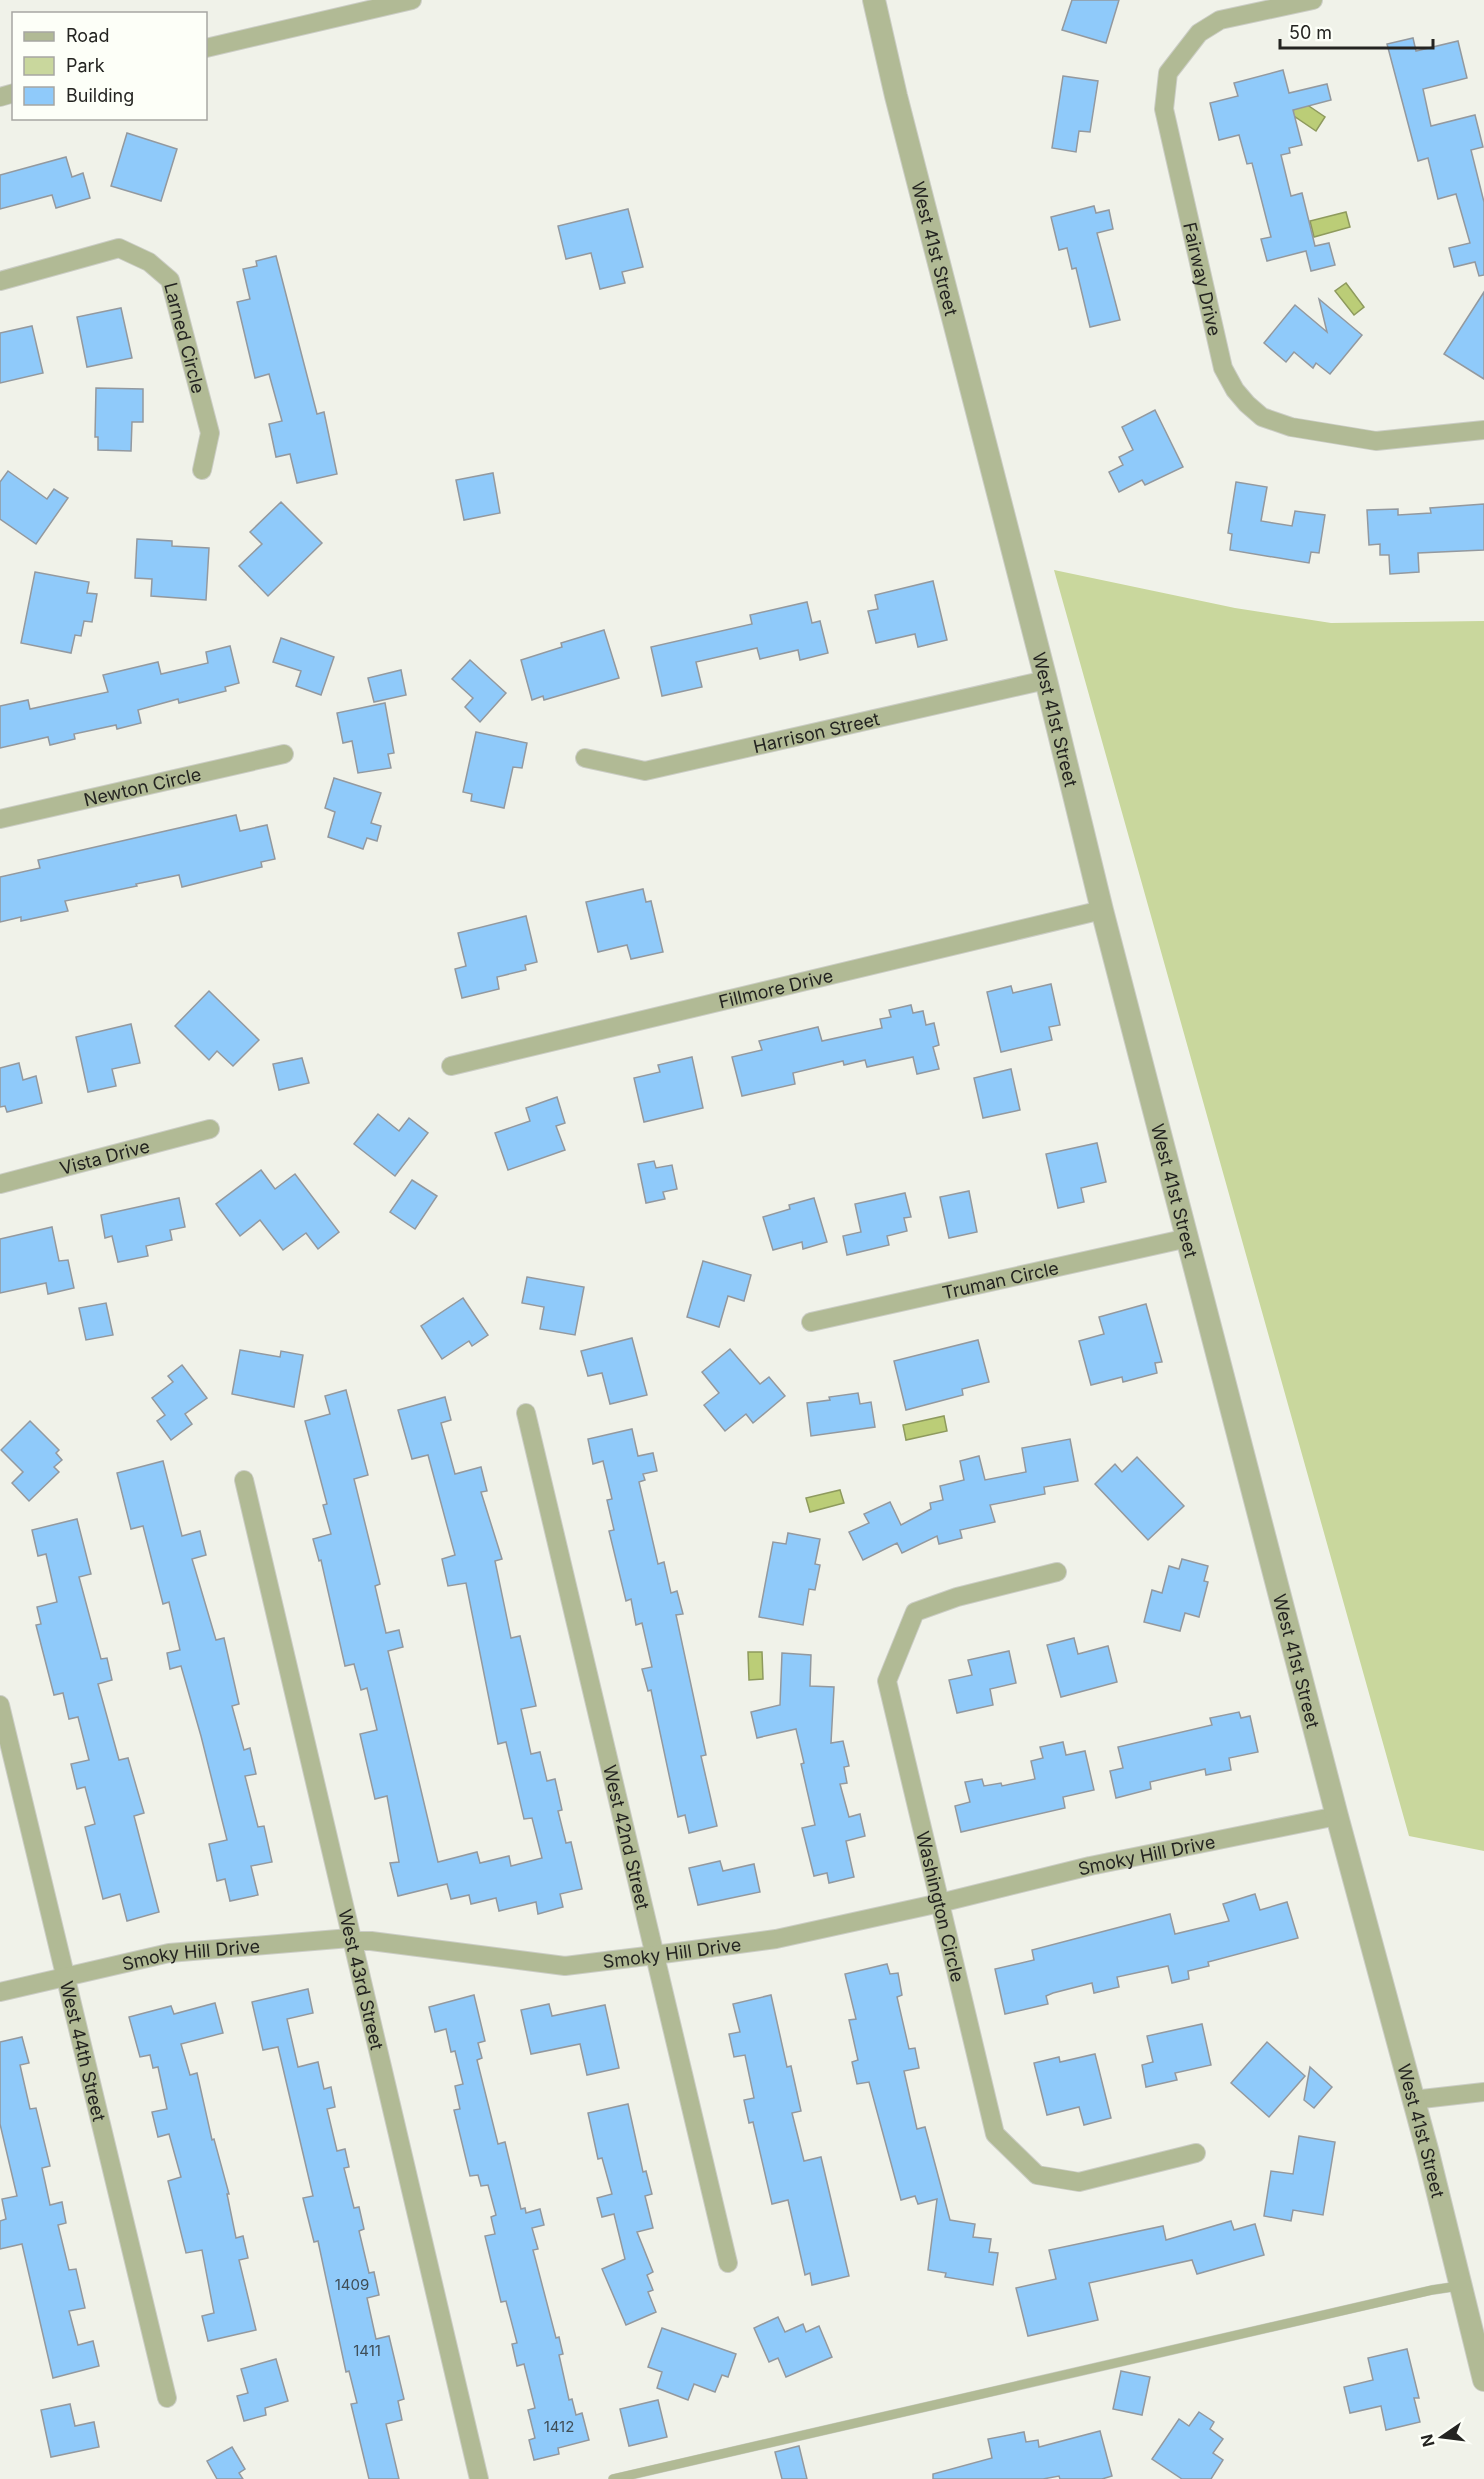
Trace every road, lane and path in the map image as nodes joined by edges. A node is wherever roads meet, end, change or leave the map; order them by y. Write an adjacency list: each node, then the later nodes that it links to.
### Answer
1 (412, 0): 4 (street)
2 (874, 0): 8 (street, West 41st Street)
3 (1313, 0): 6 (street, Fairway Drive)
4 (207, 48)
5 (0, 281): 7 (street, Larned Circle)
6 (1484, 430)
7 (202, 470)
8 (1046, 680): 10 (street, Harrison Street); 12 (street, West 41st Street)
9 (285, 754): 11 (street, Newton Circle)
10 (585, 758)
11 (0, 819)
12 (1102, 910): 13 (street, Fillmore Drive); 16 (street, West 41st Street)
13 (451, 1066)
14 (210, 1129): 15 (street, Vista Drive)
15 (0, 1184)
16 (1188, 1238): 17 (street, Truman Circle); 22 (street, West 41st Street)
17 (811, 1322)
18 (526, 1413): 25 (street, West 42nd Street)
19 (244, 1480): 24 (street, West 43rd Street)
20 (1057, 1572): 23 (street, Washington Circle)
21 (0, 1704): 26 (street, West 44th Street)
22 (1337, 1816): 23 (street, Smoky Hill Drive); 29 (street, West 41st Street)
23 (940, 1903): 25 (street, Smoky Hill Drive); 30 (street, Washington Circle)
24 (352, 1941): 25 (street, Smoky Hill Drive); 26 (street, Smoky Hill Drive); 35 (street, West 43rd Street)
25 (655, 1955): 31 (street, West 42nd Street)
26 (65, 1977): 27 (street, Smoky Hill Drive); 34 (street, West 44th Street)
27 (0, 1992)
28 (1484, 2092): 29 (street)
29 (1413, 2100): 32 (street, West 41st Street)
30 (1196, 2153)
31 (728, 2263)
32 (1459, 2286): 33 (street, West 41st Street); 36 (lane)
33 (1484, 2380)
34 (167, 2398)
35 (479, 2479)
36 (613, 2479)

